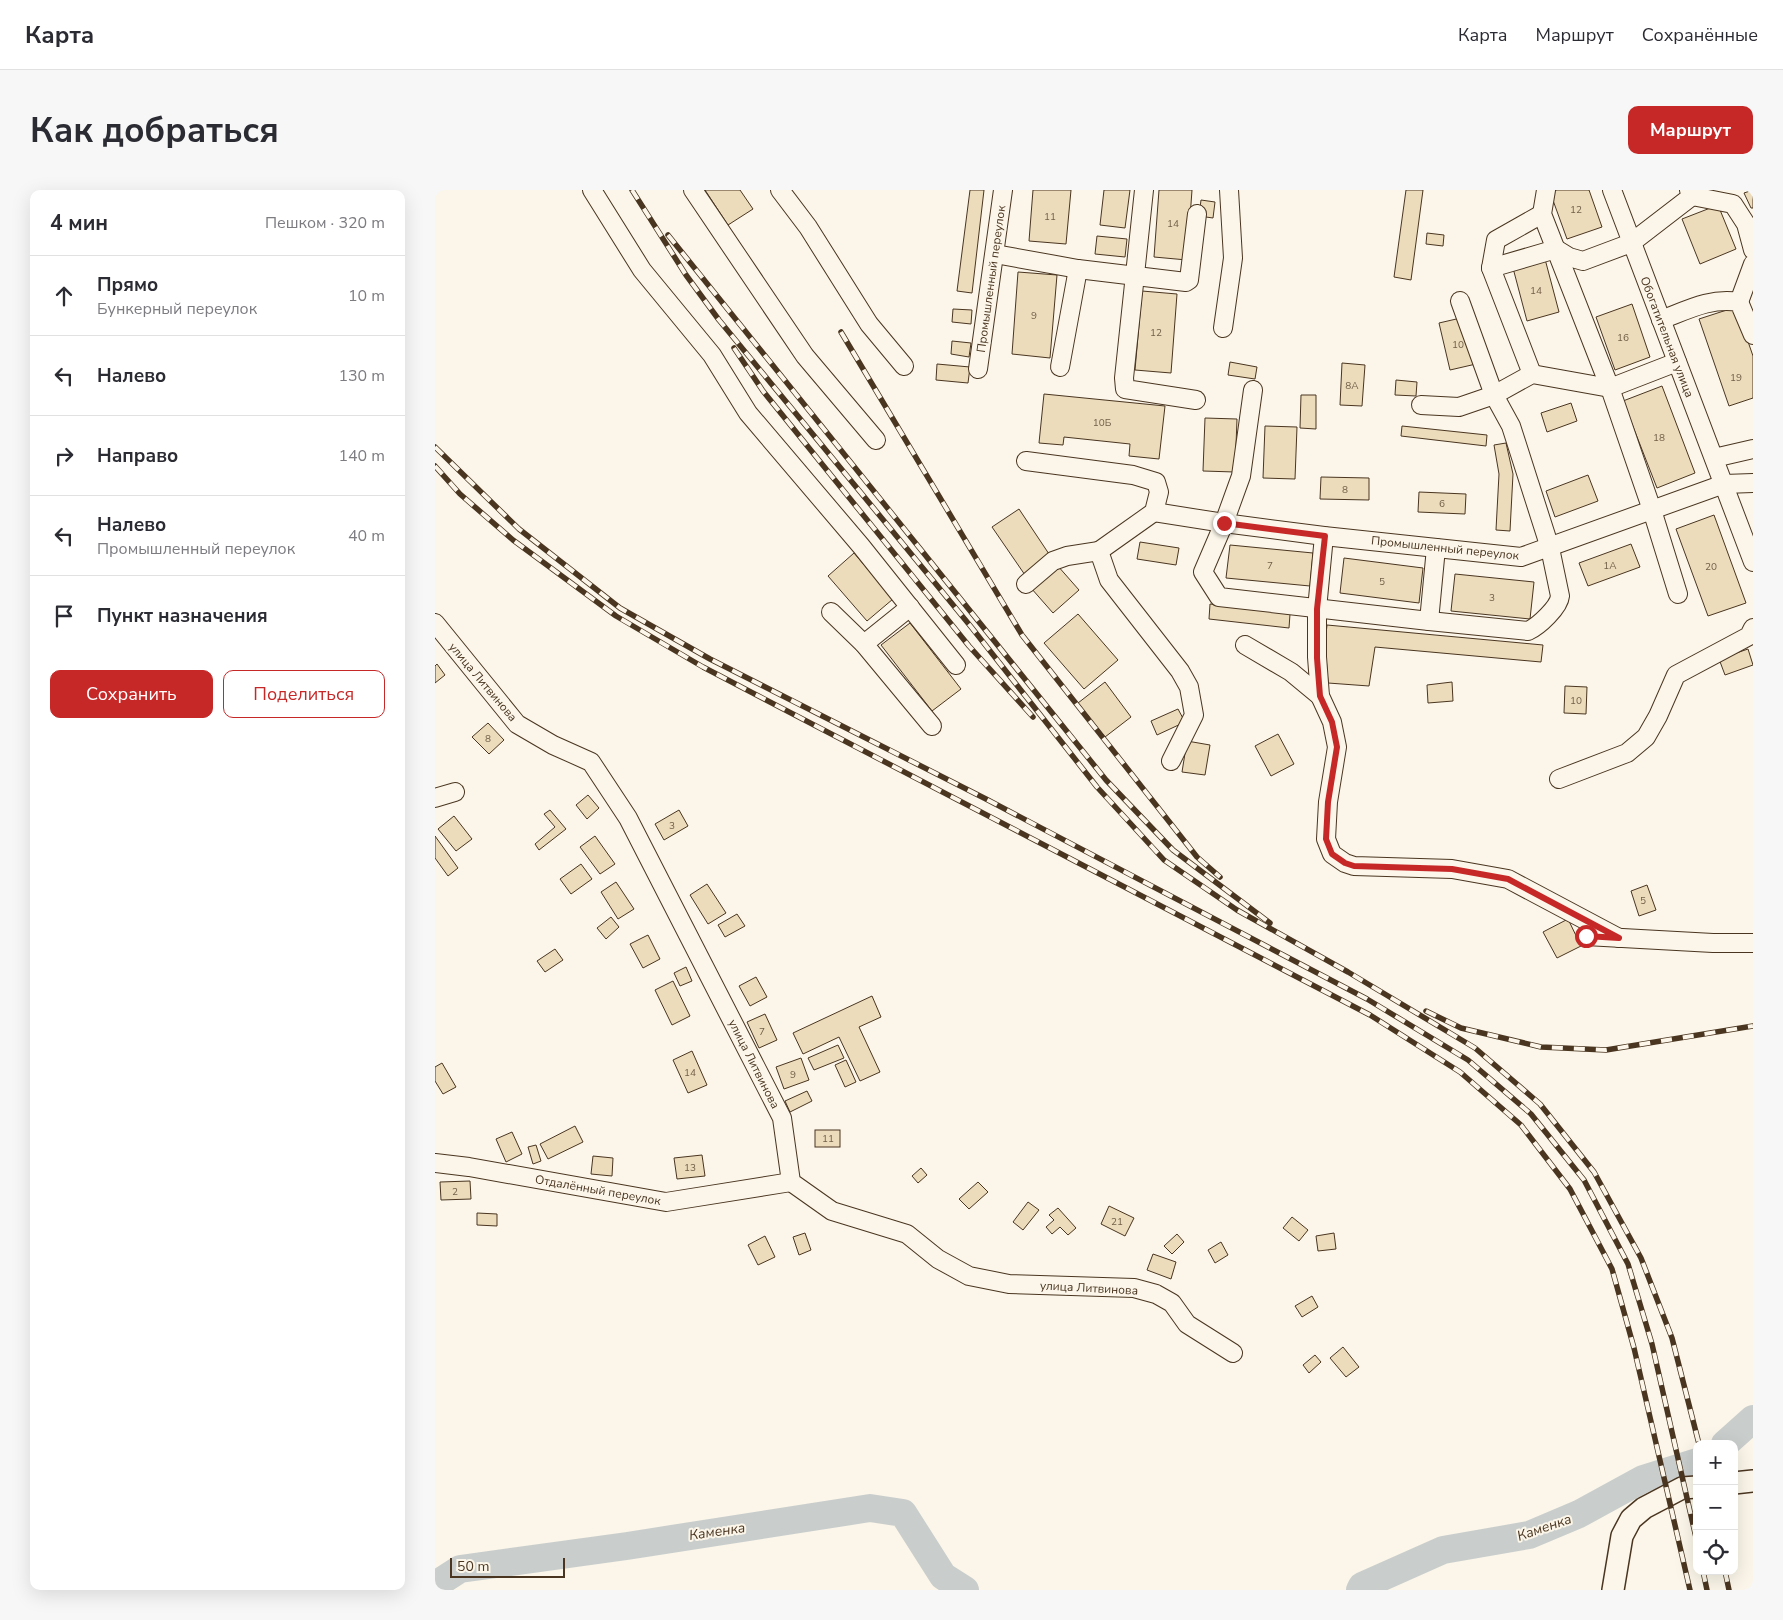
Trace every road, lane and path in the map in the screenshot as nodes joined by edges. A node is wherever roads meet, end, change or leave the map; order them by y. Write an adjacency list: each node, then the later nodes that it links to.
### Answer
1 (591, 190): 51 (street)
2 (693, 190): 35 (street)
3 (780, 190): 26 (street)
4 (1003, 190): 15 (street, Промышленный переулок)
5 (1144, 190): 19 (street)
6 (1546, 190): 11 (street)
7 (1612, 190): 12 (street, Обогатительная улица)
8 (1226, 192): 23 (street)
9 (1691, 193): 12 (street); 14 (street)
10 (1197, 214): 19 (street)
11 (1542, 214): 13 (street); 17 (street)
12 (1631, 243): 13 (street); 22 (street, Обогатительная улица)
13 (1556, 249): 17 (street); 30 (street)
14 (1753, 250)
15 (995, 254): 18 (street); 28 (street, Промышленный переулок)
16 (1753, 264): 21 (street)
17 (1491, 268): 29 (street)
18 (1078, 269): 19 (street); 27 (street)
19 (1136, 275): 33 (street)
20 (1460, 300): 32 (street)
21 (1739, 302): 22 (street); 24 (street)
22 (1661, 320): 25 (street, Обогатительная улица)
23 (1223, 328)
24 (1753, 335)
25 (1677, 362): 30 (street); 37 (street, Обогатительная улица)
26 (904, 366)
27 (1060, 367)
28 (978, 369)
29 (1532, 374): 30 (street); 32 (street)
30 (1610, 388): 41 (street)
31 (1253, 390): 43 (street)
32 (1493, 395): 34 (street); 46 (street)
33 (1196, 400)
34 (1421, 404)
35 (876, 440)
36 (1753, 449): 37 (street)
37 (1714, 458): 40 (street, Обогатительная улица)
38 (1026, 462): 42 (street)
39 (1753, 483): 40 (street, Промышленный переулок)
40 (1724, 484): 41 (street, Промышленный переулок); 48 (street, Обогатительная улица)
41 (1652, 510): 46 (street, Промышленный переулок); 50 (street)
42 (1154, 512): 43 (street, Промышленный переулок); 47 (street)
43 (1224, 523): 44 (street, Промышленный переулок); 52 (street)
44 (1325, 536): 45 (street, Промышленный переулок); 52 (street)
45 (1436, 548): 46 (street, Промышленный переулок); 54 (street)
46 (1550, 548): 54 (street)
47 (1099, 551): 49 (street); 62 (street)
48 (1753, 562)
49 (1026, 584)
50 (1678, 594)
51 (910, 608): 57 (street); 59 (street)
52 (1317, 609): 54 (street); 60 (street)
53 (831, 612): 57 (street)
54 (1429, 621)
55 (435, 623): 70 (street, улица Литвинова)
56 (1753, 628): 63 (street)
57 (864, 644): 61 (street)
58 (1245, 645): 60 (street)
59 (956, 665)
60 (1320, 696): 67 (street)
61 (932, 726)
62 (1171, 761)
63 (1559, 779)
64 (455, 792): 65 (street)
65 (435, 798)
66 (1586, 936): 67 (street)
67 (1619, 938): 68 (street)
68 (1753, 943)
69 (435, 1163): 70 (street, Отдалённый переулок)
70 (791, 1182): 71 (street, улица Литвинова)
71 (1233, 1353)
72 (1753, 1481): 73 (main road)
73 (1738, 1483)
74 (1693, 1487): 75 (main road)
75 (1613, 1590)

